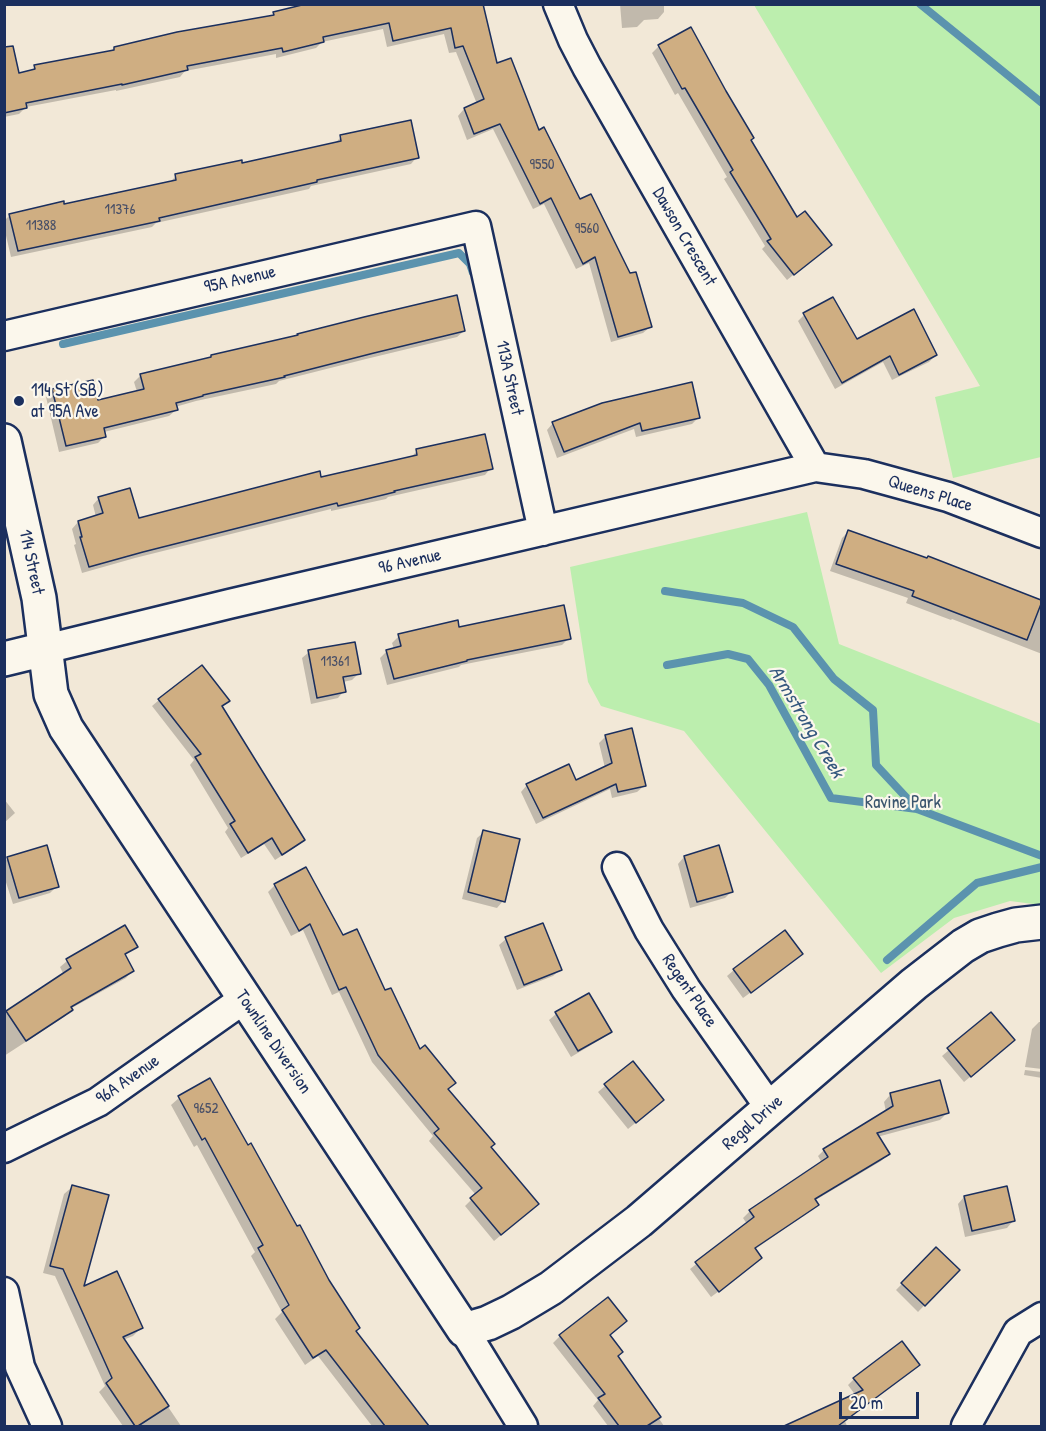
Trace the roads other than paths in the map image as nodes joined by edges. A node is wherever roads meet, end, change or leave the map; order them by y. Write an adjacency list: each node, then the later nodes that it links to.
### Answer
1 (558, 4): 5 (street, Dawson Crescent)
2 (476, 226): 3 (street, 95A Avenue); 6 (street, 113A Street)
3 (4, 336)
4 (4, 441): 8 (street, 114 Street)
5 (815, 467): 6 (street, 96 Avenue); 7 (street, Queens Place)
6 (543, 531): 8 (street, 96 Avenue)
7 (1041, 533)
8 (45, 649): 9 (street, 96 Avenue); 12 (street, Townline Diversion)
9 (4, 659)
10 (617, 867): 13 (street, Regent Place)
11 (1041, 922): 13 (street, Regal Drive)
12 (244, 999): 14 (street, 96A Avenue); 17 (street, Townline Diversion)
13 (770, 1108): 17 (street, Regal Drive)
14 (4, 1148)
15 (4, 1292): 18 (street)
16 (1041, 1317): 20 (street)
17 (464, 1330): 19 (street, Townline Diversion)
18 (47, 1426)
19 (523, 1426)
20 (966, 1426)

